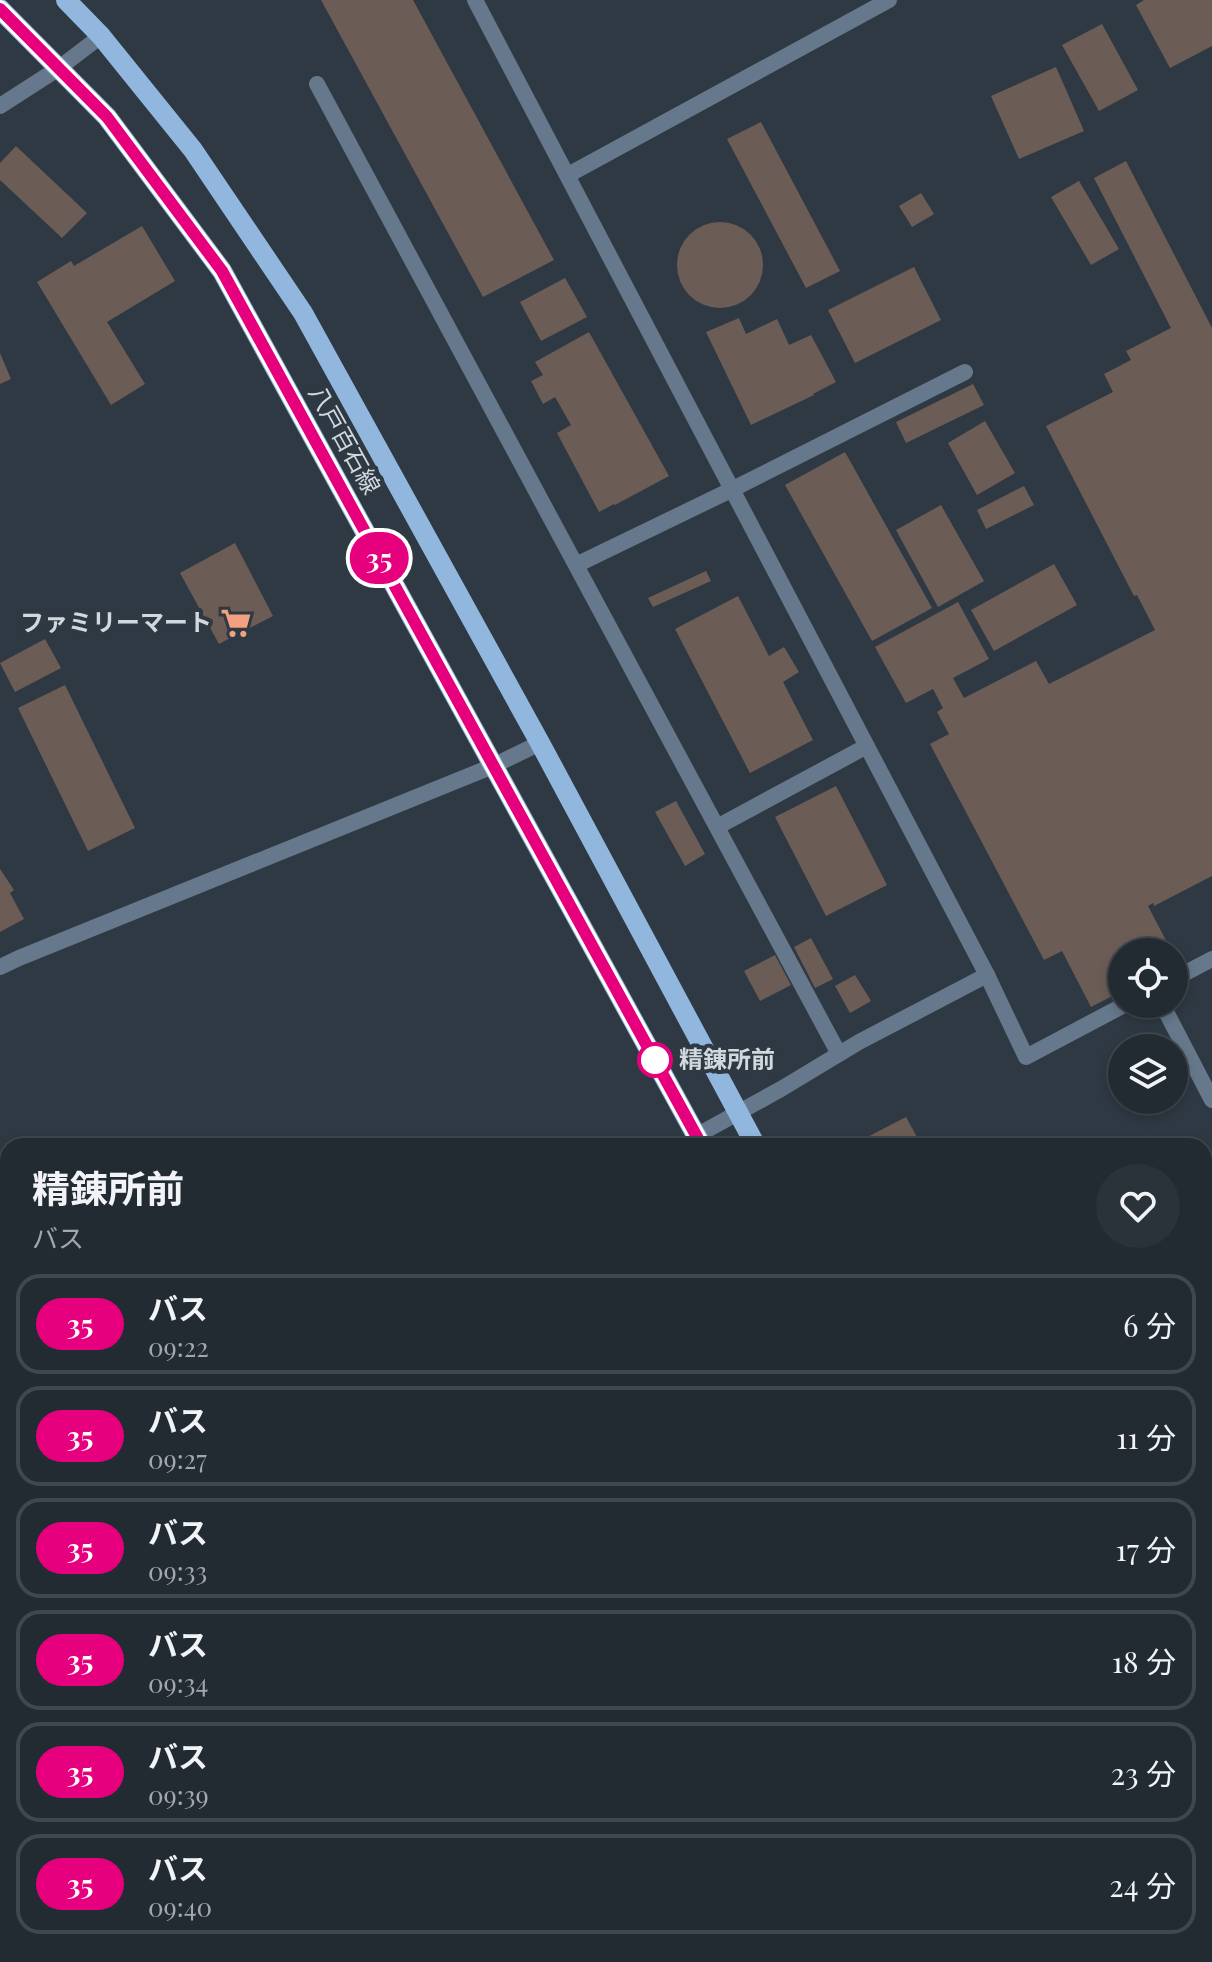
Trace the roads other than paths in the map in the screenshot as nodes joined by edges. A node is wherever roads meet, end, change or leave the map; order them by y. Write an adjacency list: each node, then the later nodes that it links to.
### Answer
1 (66, 0): 5 (main road, 八戸百石線)
2 (475, 0): 9 (street)
3 (889, 0): 9 (street)
4 (0, 9): 6 (main road, 八戸百石線)
5 (101, 36): 6 (street); 13 (main road, 八戸百石線)
6 (59, 68): 8 (street); 15 (main road, 八戸百石線)
7 (317, 84): 12 (street)
8 (0, 106)
9 (568, 175): 11 (street)
10 (965, 372): 11 (street)
11 (733, 489): 12 (street); 14 (street)
12 (576, 565): 16 (street)
13 (540, 743): 15 (street); 25 (main road, 八戸百石線)
14 (867, 746): 16 (street); 20 (street)
15 (493, 766): 18 (street); 26 (main road, 八戸百石線)
16 (717, 827): 23 (street)
17 (1212, 959): 19 (street)
18 (0, 967)
19 (1188, 972)
20 (987, 975): 21 (street); 23 (street)
21 (1108, 1014)
22 (1169, 1018): 24 (street)
23 (839, 1054): 25 (street)
24 (1212, 1100)
25 (738, 1113): 27 (street); 28 (main road, 八戸百石線)
26 (697, 1138)
27 (703, 1138)
28 (752, 1138)

